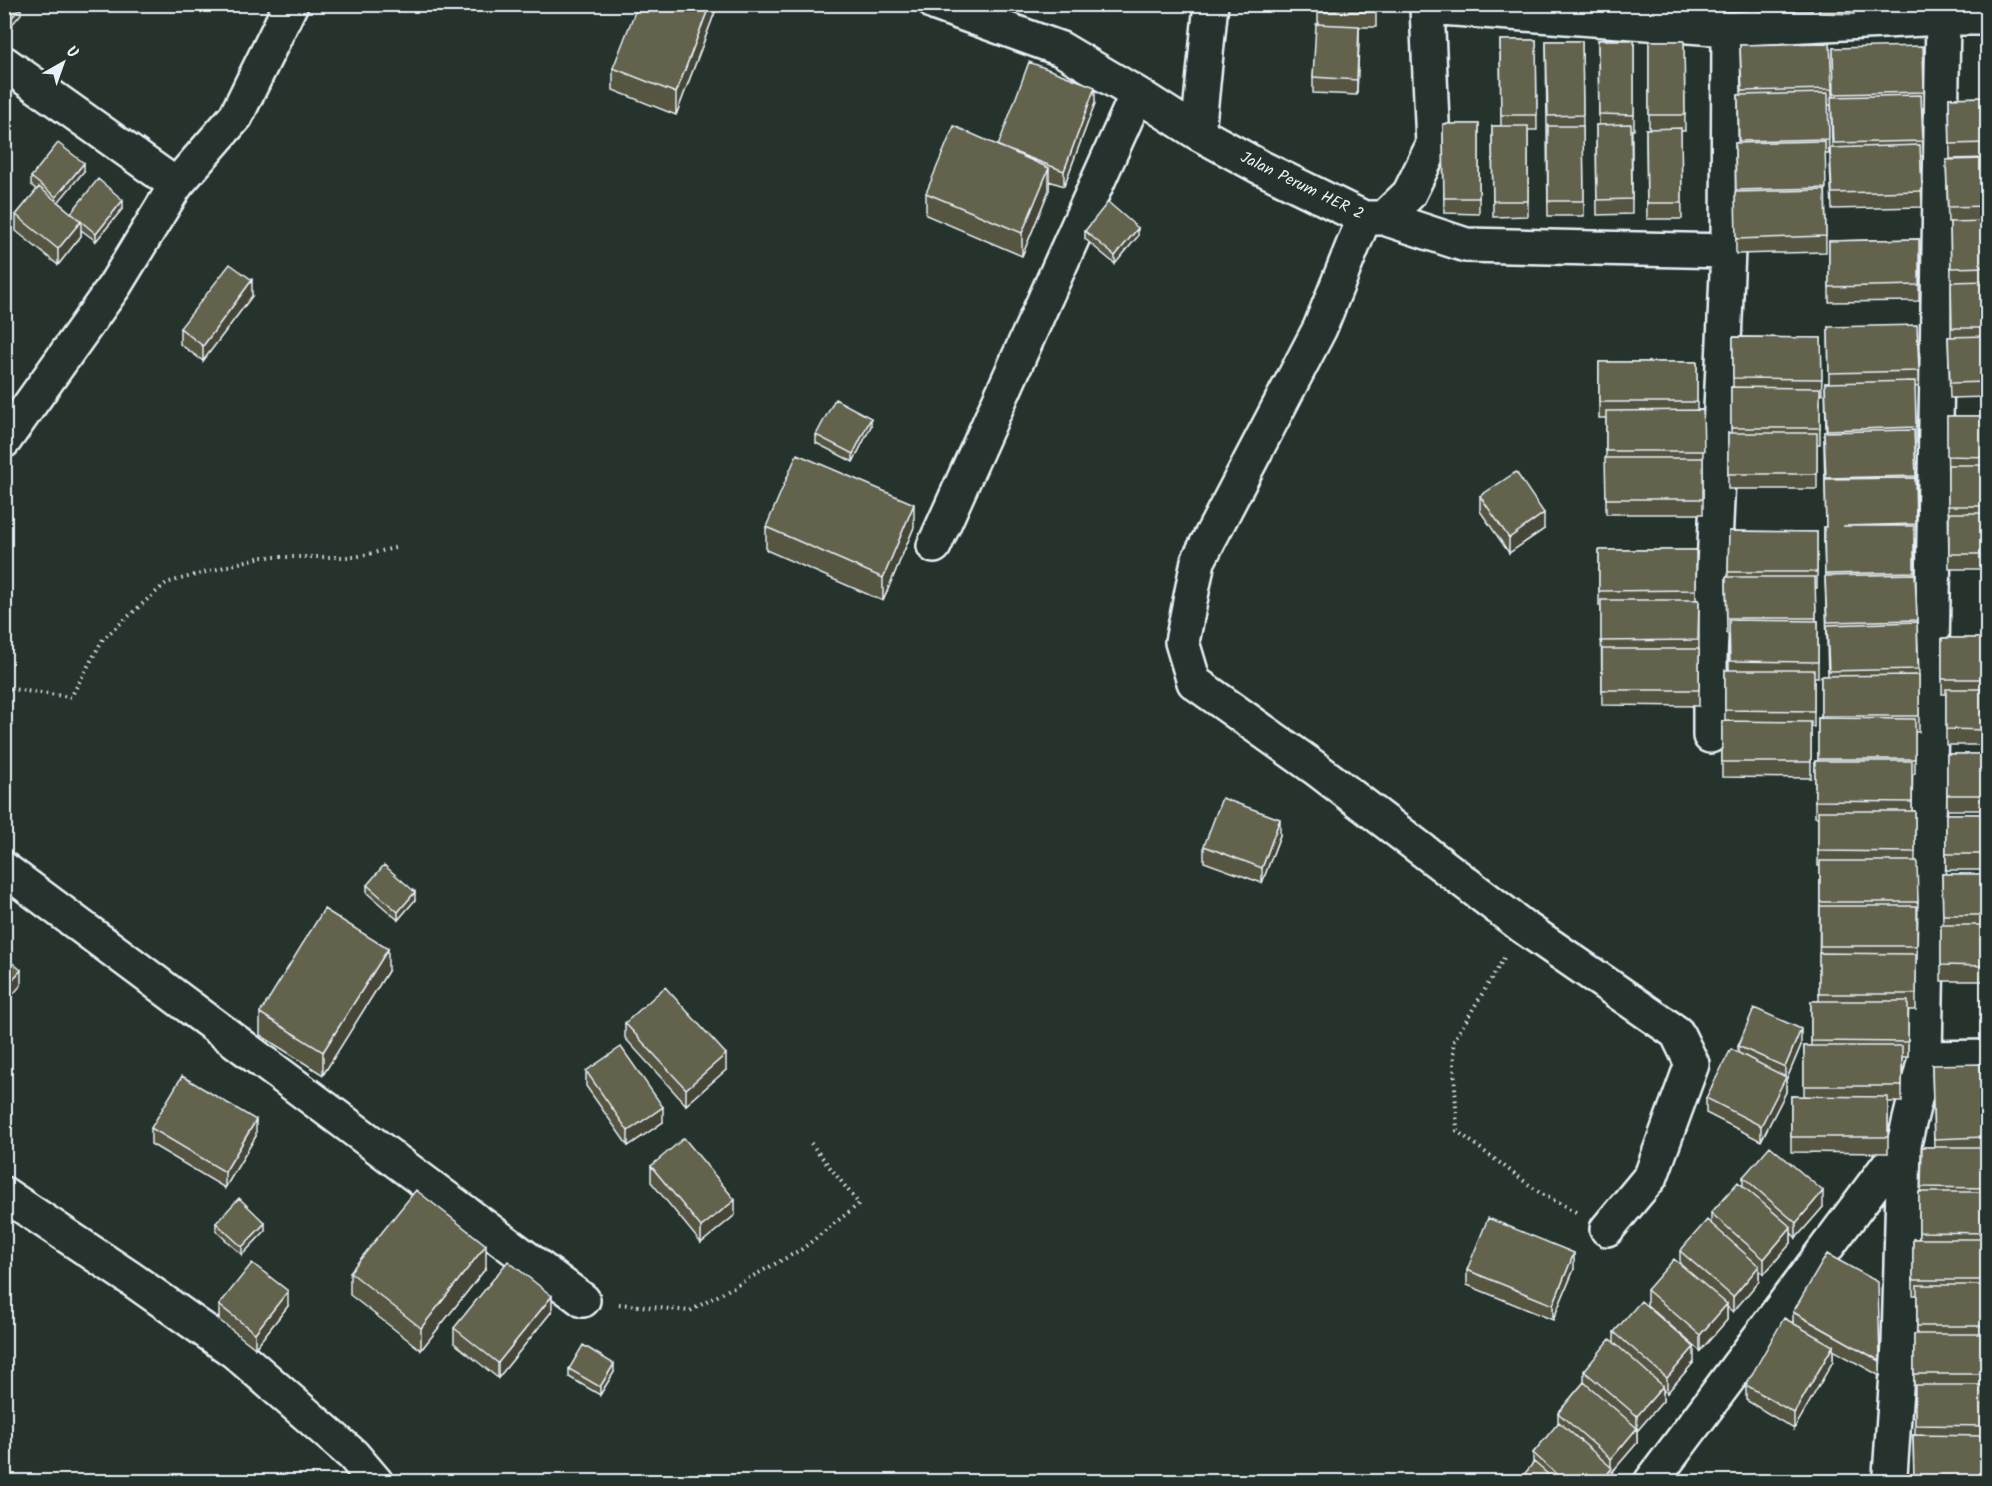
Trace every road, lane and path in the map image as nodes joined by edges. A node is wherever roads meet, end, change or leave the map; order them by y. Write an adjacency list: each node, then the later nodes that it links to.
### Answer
1 (291, 4): 12 (street)
2 (936, 4): 5 (street, Jalan Perum HER 2)
3 (1211, 4): 11 (street)
4 (1427, 6): 8 (street, Jalan Perum HER 2); 13 (street, Jalan Perum HER 2)
5 (984, 13): 10 (street, Jalan Perum HER 2)
6 (1943, 18): 7 (street, Jalan Perum HER 2); 8 (street, Jalan Perum HER 2); 22 (street)
7 (1988, 18)
8 (1729, 29): 14 (street)
9 (4, 63): 12 (street)
10 (1137, 94): 11 (street, Jalan Perum HER 2); 16 (street)
11 (1198, 133): 13 (street, Jalan Perum HER 2)
12 (176, 185): 15 (street)
13 (1374, 218): 14 (street); 21 (street)
14 (1728, 251): 19 (street)
15 (4, 441)
16 (934, 546)
17 (399, 548): 18 (path)
18 (4, 688)
19 (1710, 736)
20 (4, 869): 28 (street)
21 (1522, 926): 27 (path); 27 (street)
22 (1925, 1058): 23 (street); 25 (street)
23 (1988, 1058)
24 (810, 1142): 28 (path)
25 (1904, 1144): 29 (street); 31 (street)
26 (4, 1194): 30 (street)
27 (1607, 1229)
28 (582, 1300)
29 (1890, 1475)
30 (376, 1482)
31 (1651, 1482)

